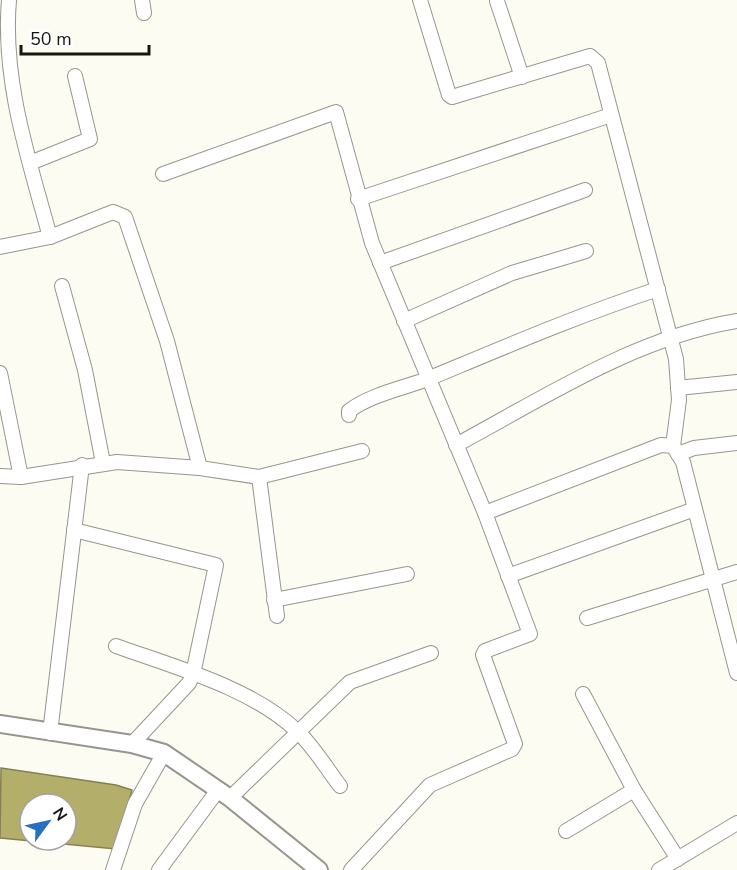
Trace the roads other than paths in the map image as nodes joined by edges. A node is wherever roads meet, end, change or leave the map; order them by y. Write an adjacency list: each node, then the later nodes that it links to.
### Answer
1 (9, 0): 7 (street)
2 (420, 0): 5 (street)
3 (497, 2): 5 (street)
4 (75, 76): 7 (street)
5 (522, 77): 6 (street)
6 (611, 115): 10 (street); 16 (street)
7 (30, 163): 11 (street)
8 (163, 174): 10 (street)
9 (585, 190): 14 (street)
10 (358, 199): 14 (street)
11 (50, 237): 12 (street); 31 (street)
12 (0, 247)
13 (586, 251): 17 (street)
14 (380, 263): 17 (street)
15 (62, 286): 29 (street)
16 (658, 288): 19 (street); 21 (street)
17 (404, 321): 21 (street)
18 (737, 321): 19 (street)
19 (671, 336): 23 (street); 26 (street)
20 (0, 373): 33 (street)
21 (429, 379): 24 (street); 26 (street)
22 (737, 382): 23 (street)
23 (678, 388): 28 (street)
24 (349, 415)
25 (737, 443): 28 (street)
26 (456, 445): 36 (street)
27 (362, 450): 34 (street)
28 (676, 450): 35 (street); 36 (street)
29 (103, 463): 30 (street); 31 (street)
30 (82, 465): 33 (street); 37 (street)
31 (201, 468): 34 (street)
32 (0, 476): 33 (street)
33 (21, 477)
34 (259, 477): 42 (street)
35 (695, 509): 40 (street); 41 (street)
36 (485, 513): 40 (street)
37 (74, 530): 49 (street); 53 (street)
38 (737, 572): 41 (street)
39 (407, 574): 42 (street)
40 (508, 576): 65 (street)
41 (712, 578): 44 (street); 46 (street)
42 (274, 600): 43 (street)
43 (277, 616)
44 (586, 618)
45 (116, 646): 49 (street)
46 (733, 647): 48 (street)
47 (431, 653): 52 (street)
48 (737, 673)
49 (194, 674): 52 (street); 54 (street)
50 (583, 694): 57 (street)
51 (0, 724): 53 (street)
52 (298, 732): 56 (street); 58 (street)
53 (51, 733): 54 (street)
54 (132, 744): 55 (street)
55 (164, 753): 58 (street); 62 (street)
56 (340, 786)
57 (634, 790): 60 (street); 61 (street)
58 (224, 794): 63 (street); 64 (street)
59 (737, 823): 61 (street)
60 (566, 831)
61 (678, 859): 66 (street)
62 (113, 870)
63 (159, 870)
64 (319, 870)
65 (351, 870)
66 (659, 870)

